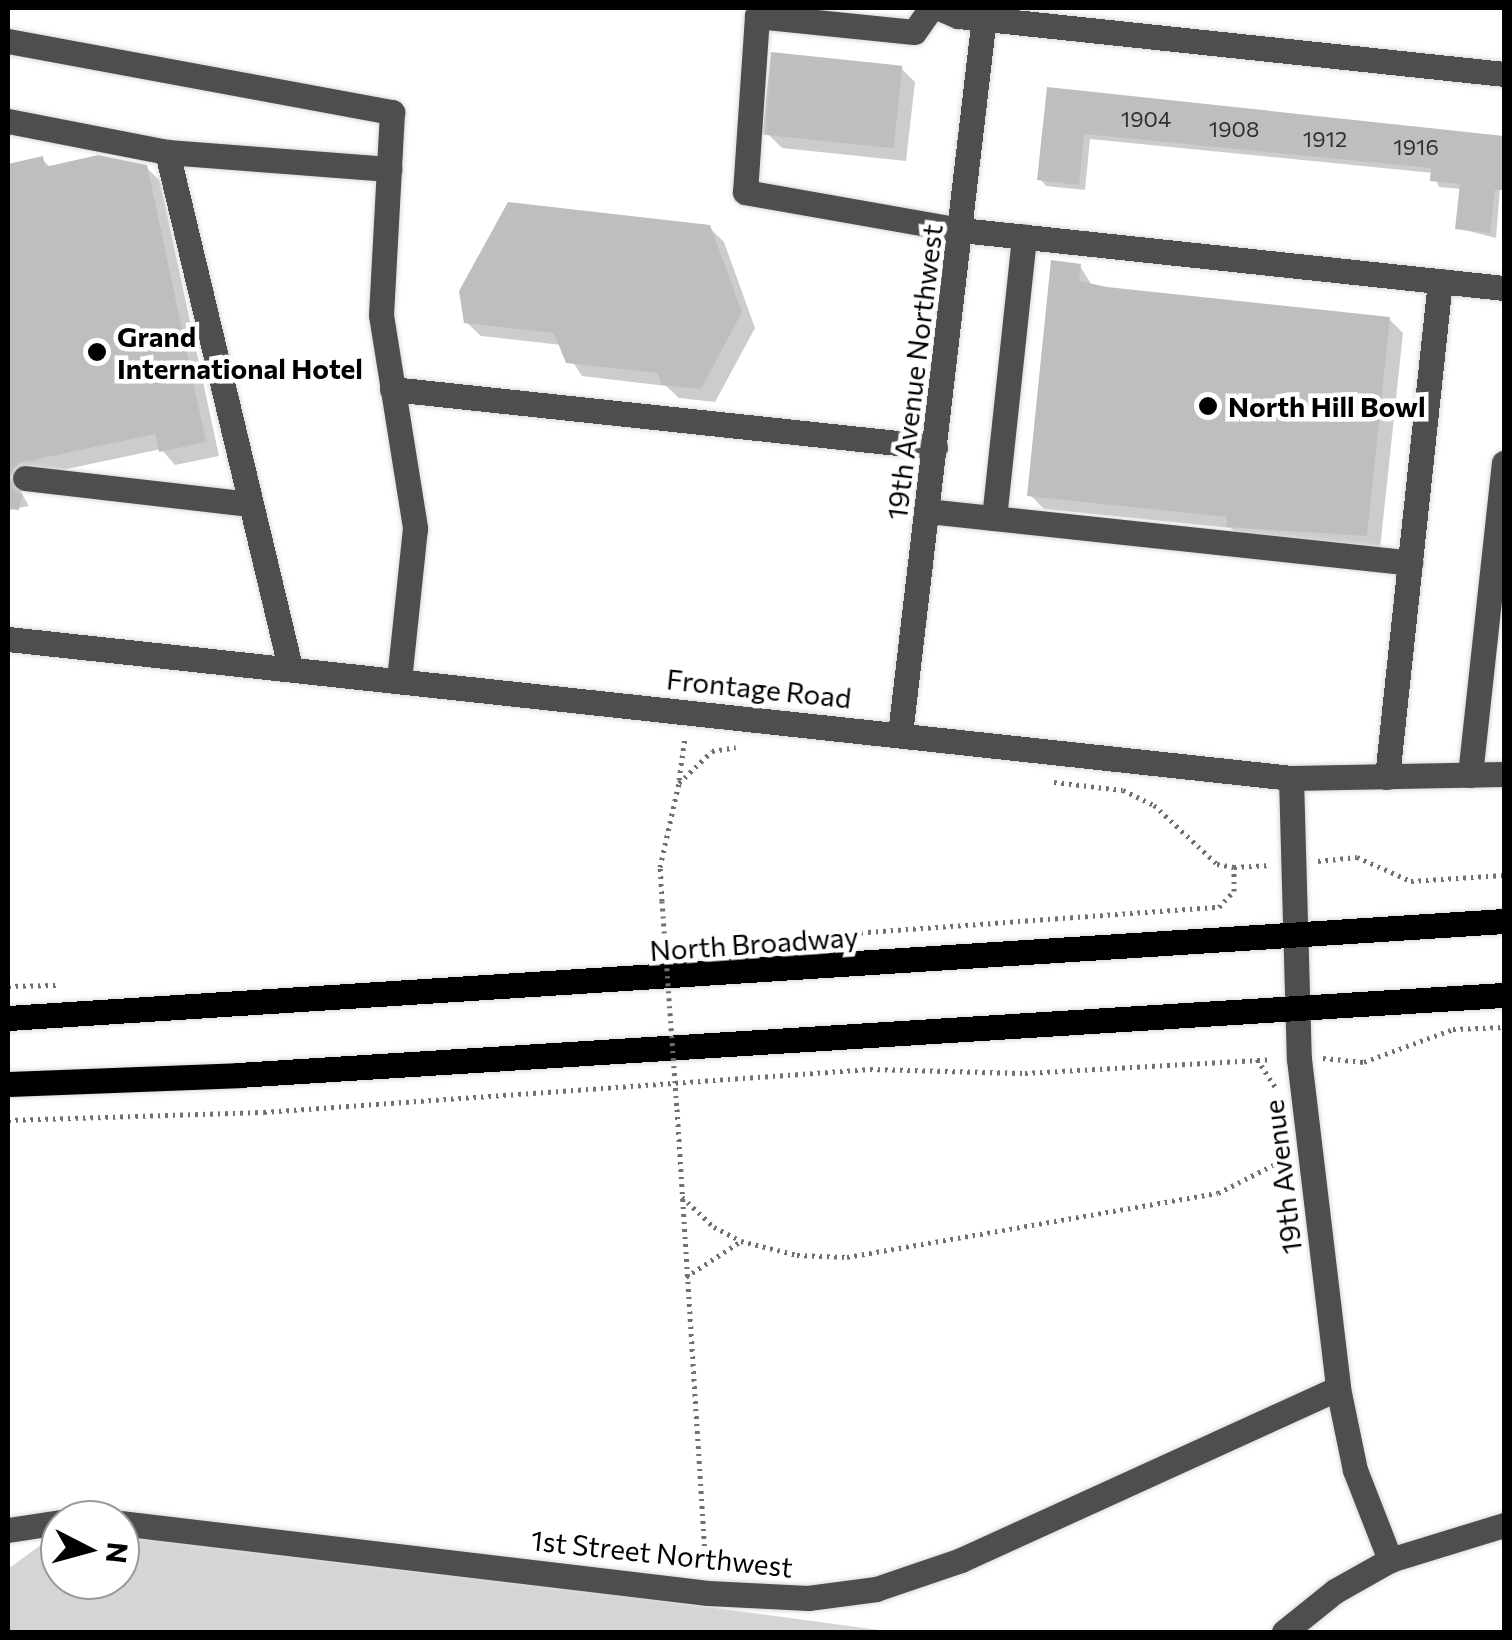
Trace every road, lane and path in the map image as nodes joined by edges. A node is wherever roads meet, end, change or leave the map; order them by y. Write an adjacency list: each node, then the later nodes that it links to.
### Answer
1 (930, 8): 9 (street)
2 (939, 8): 3 (street)
3 (984, 12): 5 (street); 9 (street, 19th Avenue Northwest)
4 (8, 42): 8 (street)
5 (1504, 74)
6 (8, 122): 7 (street)
7 (167, 152): 8 (street); 17 (street)
8 (389, 170): 13 (street)
9 (961, 230): 10 (street); 14 (street, 19th Avenue Northwest)
10 (1024, 237): 11 (street); 19 (street)
11 (1440, 281): 12 (street); 20 (street)
12 (1504, 288)
13 (392, 390): 14 (street); 24 (street)
14 (935, 447): 18 (street, 19th Avenue Northwest)
15 (1504, 463): 22 (street)
16 (25, 478): 17 (street)
17 (251, 504): 23 (street)
18 (927, 511): 19 (street); 26 (street, 19th Avenue Northwest)
19 (994, 518): 20 (street)
20 (1410, 563): 30 (street)
21 (8, 639): 23 (street, Frontage Road)
22 (1494, 656): 29 (street)
23 (290, 667): 24 (street, Frontage Road)
24 (399, 679): 25 (street, Frontage Road)
25 (689, 711): 26 (street, Frontage Road); 33 (path)
26 (900, 734): 31 (street, Frontage Road)
27 (744, 745): 33 (path)
28 (1504, 774): 29 (street, Frontage Road)
29 (1470, 775): 30 (street, Frontage Road)
30 (1387, 777): 31 (street, Frontage Road)
31 (1290, 778): 34 (street, 19th Avenue)
32 (1047, 781): 35 (path)
33 (679, 784): 54 (path, bridge)
34 (1294, 863): 35 (path); 36 (path); 38 (street, 19th Avenue)
35 (1234, 867): 39 (path)
36 (1504, 875)
37 (1504, 920): 38 (main road, North Broadway)
38 (1292, 936): 45 (street, 19th Avenue); 46 (main road, North Broadway)
39 (743, 941)
40 (684, 945): 41 (path)
41 (644, 948)
42 (59, 985): 43 (path)
43 (8, 986)
44 (1504, 995): 45 (main road)
45 (1295, 1004): 48 (street, 19th Avenue); 50 (main road)
46 (8, 1018)
47 (1504, 1027): 48 (path)
48 (1298, 1058): 49 (path); 57 (street, 19th Avenue)
49 (1257, 1059): 51 (path); 52 (path)
50 (8, 1084)
51 (1278, 1091)
52 (8, 1120)
53 (1286, 1153): 55 (path)
54 (682, 1197): 55 (path); 56 (path)
55 (741, 1241): 56 (path)
56 (686, 1277): 63 (path)
57 (1338, 1388): 62 (street, 19th Avenue); 63 (street, 1st Street Northwest)
58 (40, 1525): 61 (street)
59 (140, 1525): 63 (street, 1st Street Northwest)
60 (1504, 1525): 62 (street)
61 (8, 1530)
62 (1390, 1560): 64 (street)
63 (708, 1594)
64 (1284, 1632)

